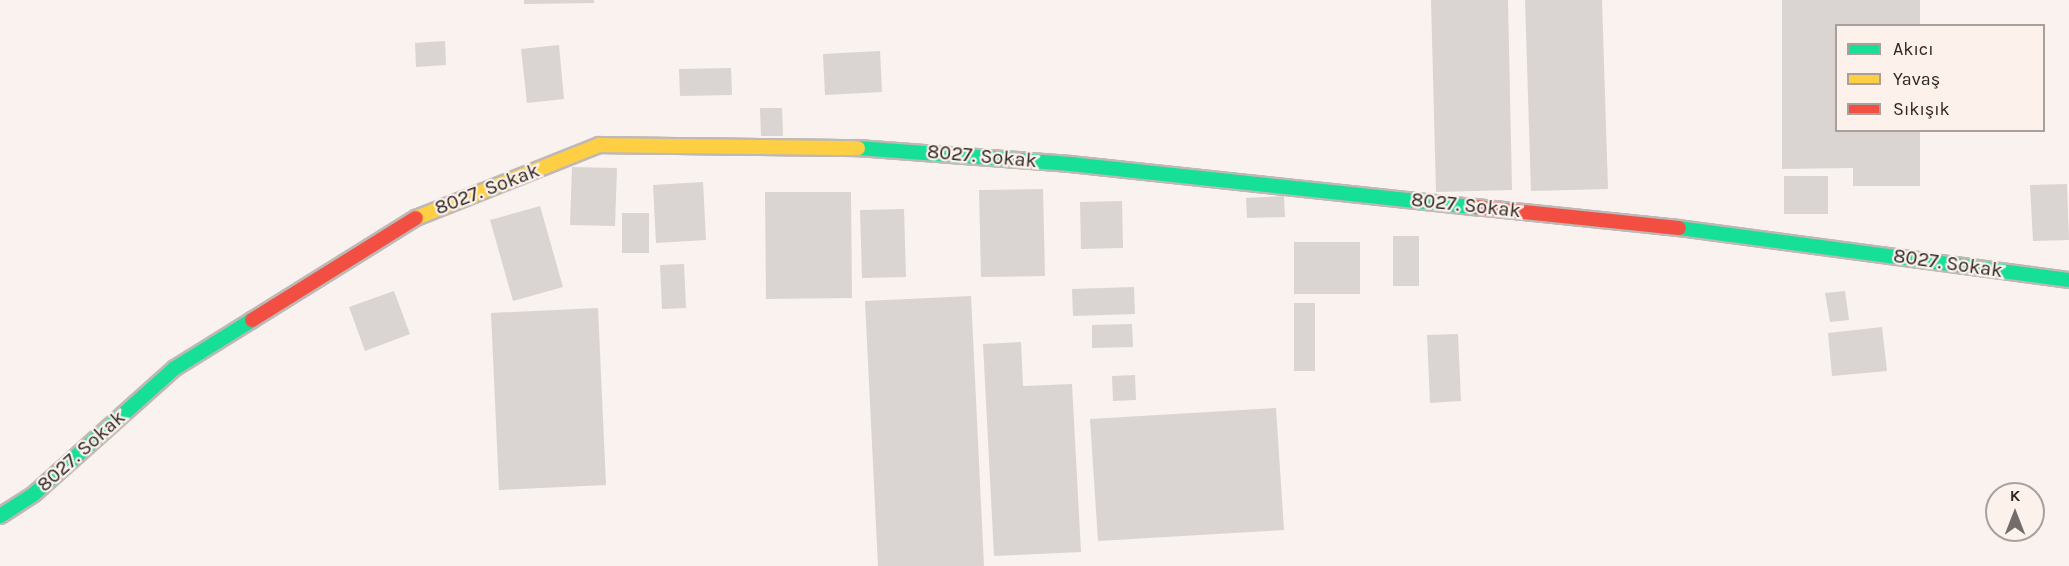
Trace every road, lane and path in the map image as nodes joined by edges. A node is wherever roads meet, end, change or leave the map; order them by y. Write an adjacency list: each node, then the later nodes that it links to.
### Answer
1 (2069, 280): 2 (street, 8027. Sokak)
2 (0, 516)

